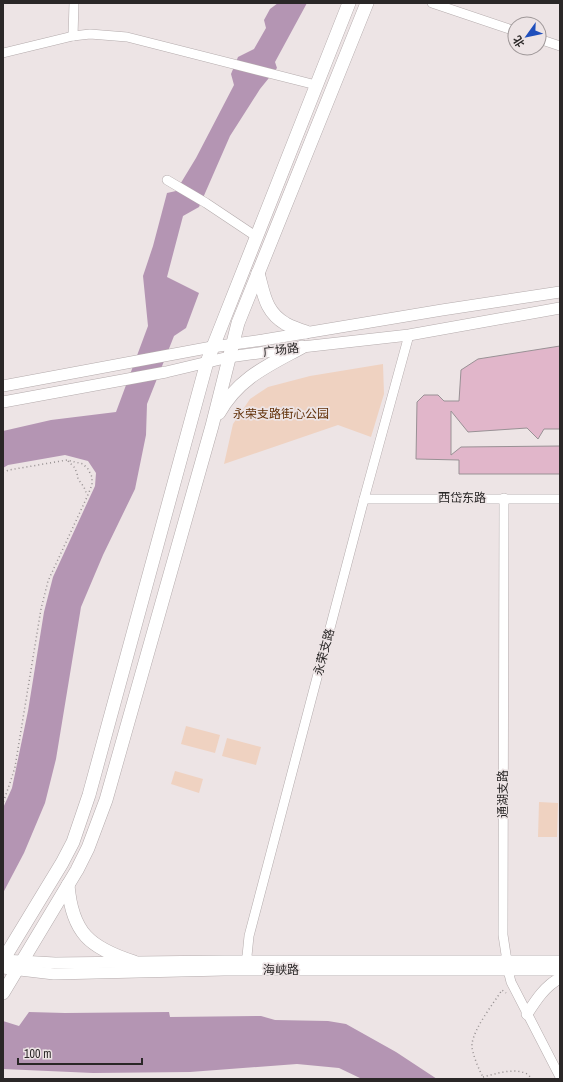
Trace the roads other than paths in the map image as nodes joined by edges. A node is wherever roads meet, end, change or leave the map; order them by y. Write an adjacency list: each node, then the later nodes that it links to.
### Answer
1 (74, 3): 6 (street)
2 (348, 3): 10 (highway)
3 (367, 3): 13 (highway)
4 (432, 3): 5 (street)
5 (507, 28)
6 (73, 36): 9 (street); 10 (street)
7 (547, 42): 8 (street)
8 (560, 46)
9 (3, 54)
10 (316, 85): 12 (highway)
11 (167, 180): 12 (street)
12 (257, 237): 19 (highway)
13 (258, 273): 16 (highway); 18 (highway)
14 (560, 292): 16 (main road, 广场路)
15 (560, 308): 17 (main road, 广场路)
16 (306, 332): 18 (main road, 广场路)
17 (409, 335): 20 (main road, 广场路); 27 (street, 永荣支路)
18 (233, 344): 19 (main road, 广场路); 21 (highway)
19 (212, 347): 22 (highway); 23 (main road, 广场路)
20 (302, 347): 21 (main road, 广场路); 25 (highway)
21 (229, 357): 22 (main road, 广场路); 25 (highway)
22 (207, 362): 24 (main road, 广场路); 30 (highway)
23 (3, 386)
24 (3, 402)
25 (212, 426): 29 (highway)
26 (504, 498): 27 (street, 西岱东路); 28 (street, 西岱东路); 35 (street, 通湖支路)
27 (364, 499): 34 (street, 永荣支路)
28 (560, 499)
29 (68, 885): 32 (highway); 33 (highway)
30 (3, 960): 33 (main road, 海峡路)
31 (560, 961): 35 (main road, 海峡路)
32 (134, 962): 33 (main road, 海峡路); 34 (main road, 海峡路)
33 (20, 965): 34 (main road, 海峡路); 36 (main road, 海峡路); 39 (highway)
34 (246, 965): 35 (main road, 海峡路)
35 (508, 966): 37 (main road, 海峡路); 40 (street, 通湖支路)
36 (3, 968)
37 (560, 970)
38 (560, 978): 40 (main road)
39 (3, 993)
40 (527, 1014): 41 (street, 通湖支路)
41 (560, 1078)

